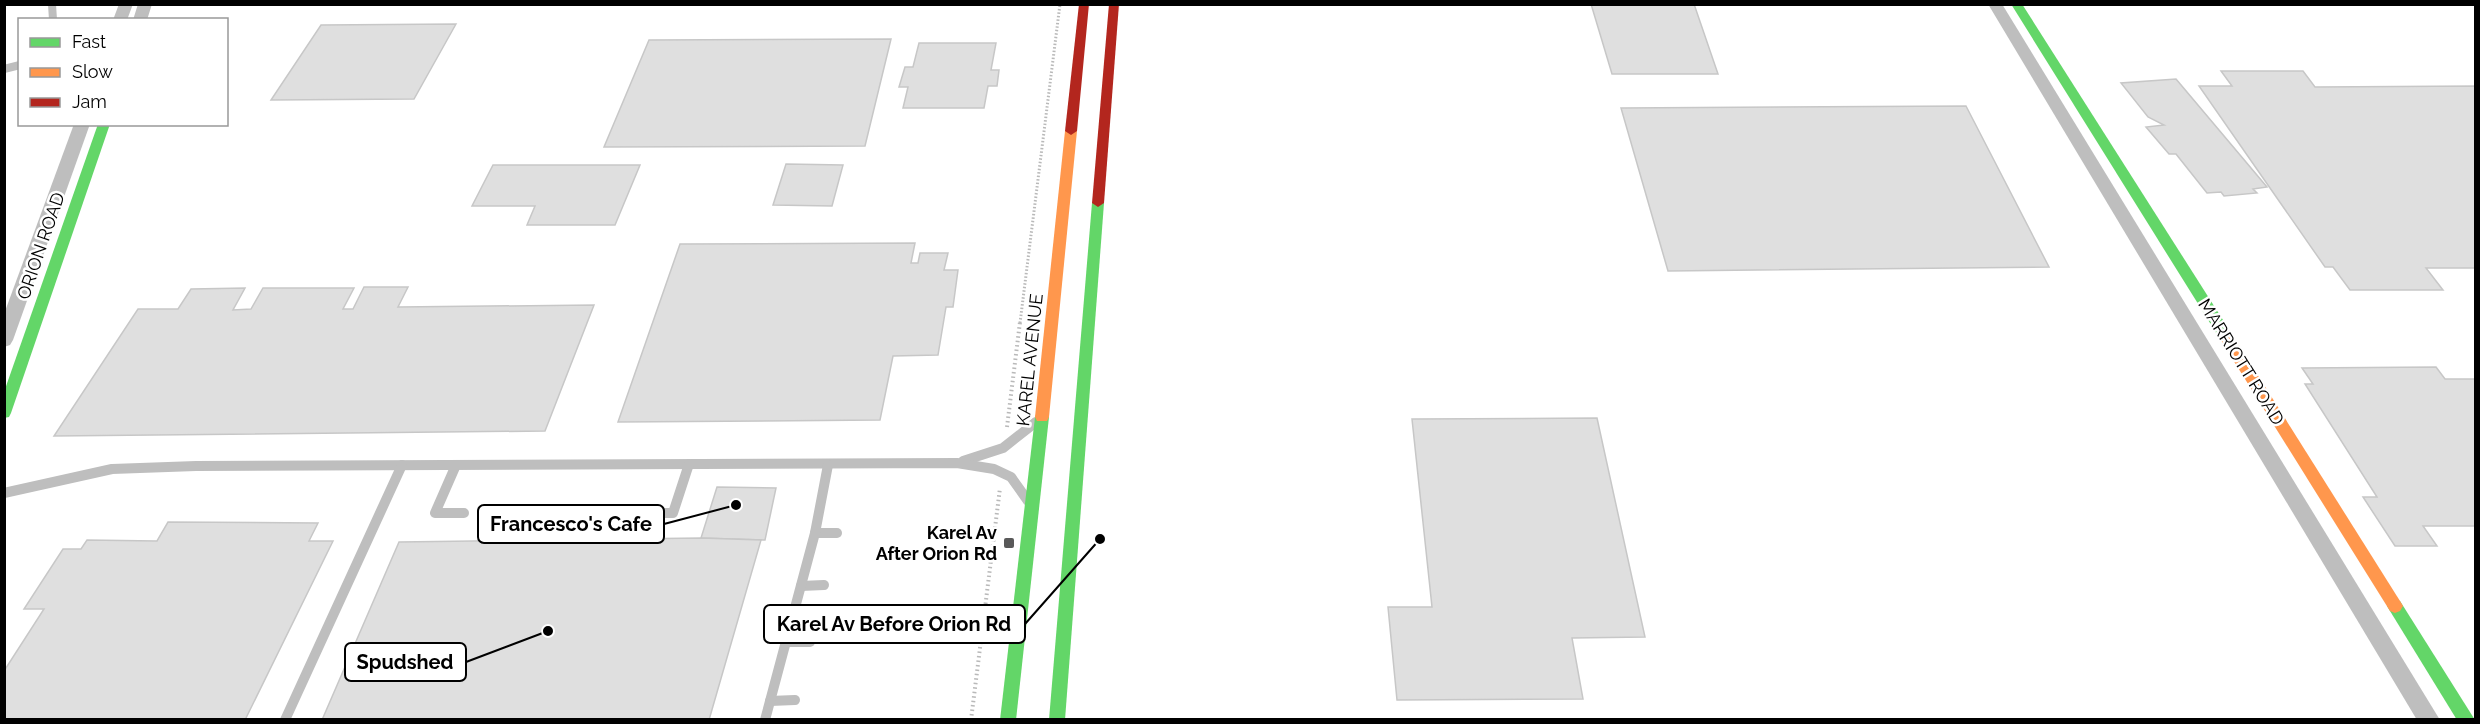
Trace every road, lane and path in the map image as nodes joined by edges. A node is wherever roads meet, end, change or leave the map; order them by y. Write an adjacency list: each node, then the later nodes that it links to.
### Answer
1 (1060, 4): 11 (path)
2 (1084, 4): 10 (main road, KAREL AVENUE)
3 (1114, 4): 34 (main road)
4 (1995, 4): 35 (street, MARRIOTT ROAD)
5 (2016, 4): 36 (main road, MARRIOTT ROAD)
6 (81, 126): 8 (street, ORION ROAD)
7 (103, 126): 9 (main road, ORION ROAD)
8 (4, 340)
9 (4, 413)
10 (1042, 416): 11 (lane); 19 (main road, KAREL AVENUE)
11 (1004, 448): 12 (lane)
12 (957, 463): 16 (lane); 17 (lane)
13 (688, 464): 15 (lane); 16 (lane); 21 (lane)
14 (402, 465): 15 (lane); 18 (lane); 30 (lane)
15 (456, 465): 20 (lane)
16 (828, 465): 22 (lane)
17 (1002, 472): 19 (lane); 32 (path)
18 (4, 493)
19 (1033, 508): 33 (main road, KAREL AVENUE)
20 (464, 513)
21 (654, 513)
22 (815, 533): 23 (lane); 24 (lane)
23 (837, 533)
24 (801, 585): 25 (lane); 26 (lane)
25 (824, 585)
26 (786, 642): 27 (lane); 28 (lane)
27 (810, 642)
28 (770, 700): 29 (lane); 31 (lane)
29 (795, 700)
30 (285, 720)
31 (765, 720)
32 (971, 720)
33 (1008, 720)
34 (1056, 720)
35 (2429, 720)
36 (2467, 720)

